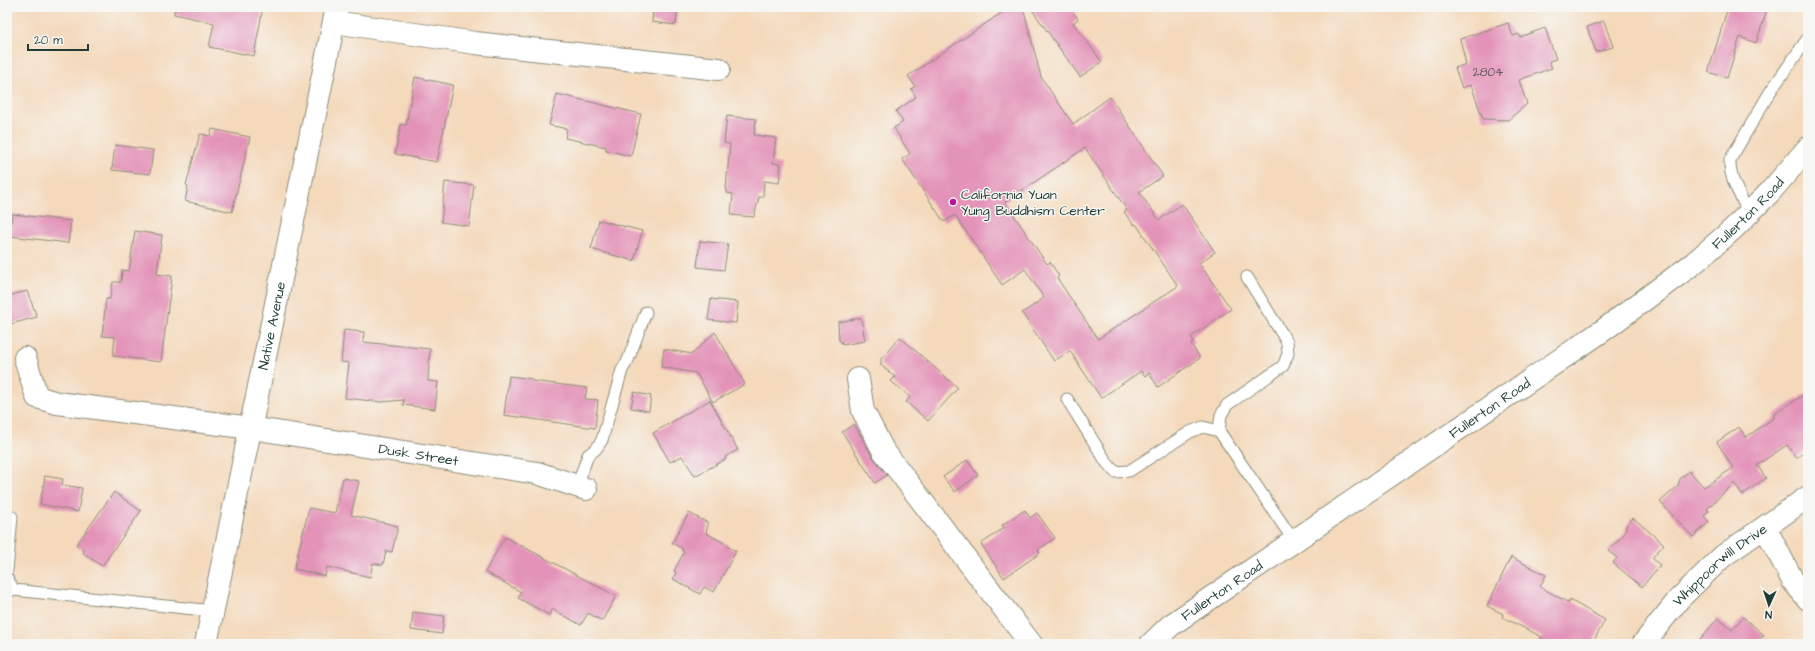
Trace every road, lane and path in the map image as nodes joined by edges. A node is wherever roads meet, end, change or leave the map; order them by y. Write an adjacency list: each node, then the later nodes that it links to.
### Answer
1 (335, 15): 3 (street); 11 (street, Native Avenue)
2 (1808, 38): 5 (lane)
3 (720, 69)
4 (1808, 148): 5 (street, Fullerton Road)
5 (1749, 213): 17 (street, Fullerton Road)
6 (1247, 277): 12 (lane)
7 (646, 312): 13 (lane)
8 (25, 358): 11 (street, Dusk Street)
9 (858, 379): 23 (street)
10 (1067, 399): 12 (lane)
11 (251, 428): 13 (street, Dusk Street); 21 (street, Native Avenue)
12 (1219, 431): 17 (lane)
13 (581, 488)
14 (1808, 497): 16 (street, Whippoorwill Drive)
15 (7, 516): 18 (lane)
16 (1765, 526): 20 (street); 25 (street, Whippoorwill Drive)
17 (1294, 541): 24 (street, Fullerton Road)
18 (7, 570)
19 (7, 578): 21 (lane)
20 (1808, 599)
21 (213, 611): 22 (street, Native Avenue)
22 (206, 644)
23 (1031, 644)
24 (1151, 644)
25 (1643, 644)

